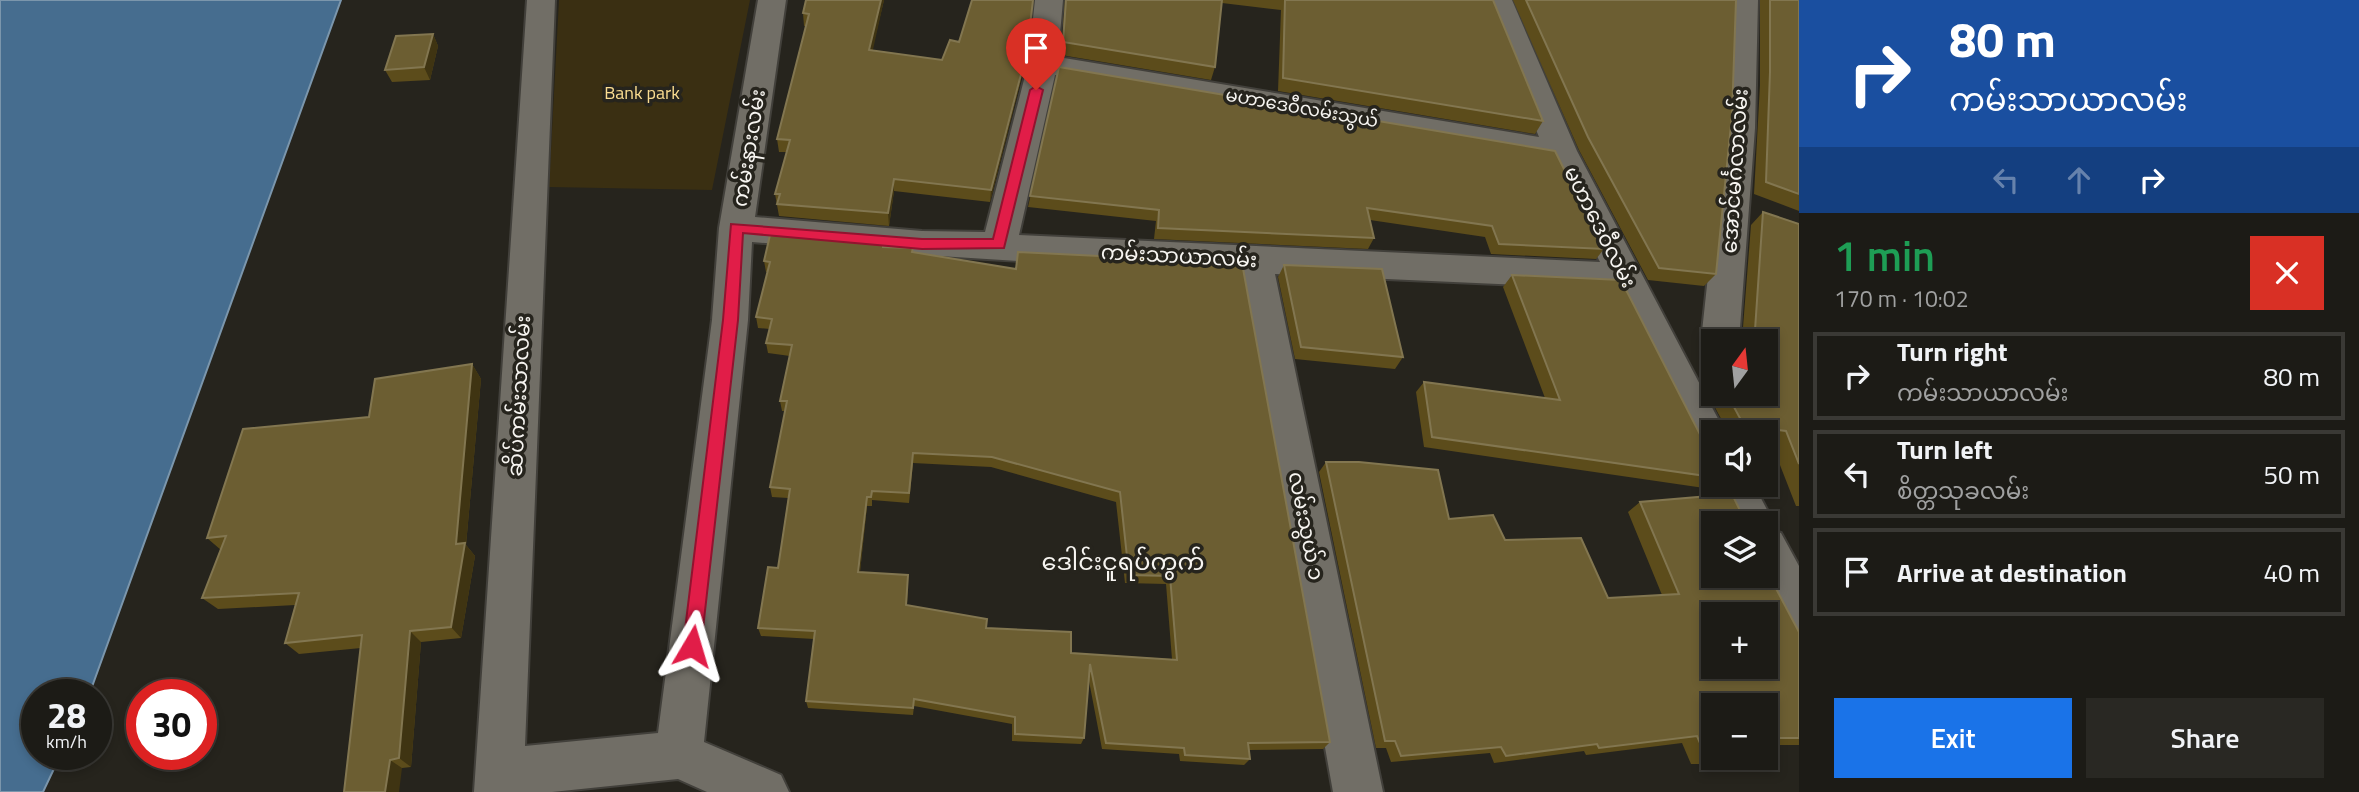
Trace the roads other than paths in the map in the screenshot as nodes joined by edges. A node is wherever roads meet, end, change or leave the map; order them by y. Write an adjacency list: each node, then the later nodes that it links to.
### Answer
1 (541, 0): 17 (street, ဆိပ်ကမ်းသာလမ်း)
2 (772, 0): 8 (street, ကမ်းနားလမ်း)
3 (1049, 0): 6 (street)
4 (1498, 0): 7 (street, မဟာဒေဝီလမ်း)
5 (1744, 0): 12 (street, အောင်မင်္ဂလာလမ်း)
6 (1043, 64): 7 (street, မဟာဒေဝီလမ်းသွယ်); 9 (street)
7 (1561, 151): 11 (street, မဟာဒေဝီလမ်း)
8 (736, 228): 9 (street, ကမ်းသာယာလမ်း); 16 (street, ကမ်းနားလမ်း)
9 (999, 245): 10 (street, ကမ်းသာယာလမ်း)
10 (1255, 260): 11 (street, ကမ်းသာယာလမ်း); 19 (street, လမ်းသွယ် ၁)
11 (1623, 276): 13 (street, မဟာဒေဝီလမ်း)
12 (1722, 329)
13 (1701, 427)
14 (1778, 570): 15 (street)
15 (1799, 609)
16 (679, 755): 17 (street); 18 (street)
17 (499, 782)
18 (764, 792)
19 (1358, 792)

